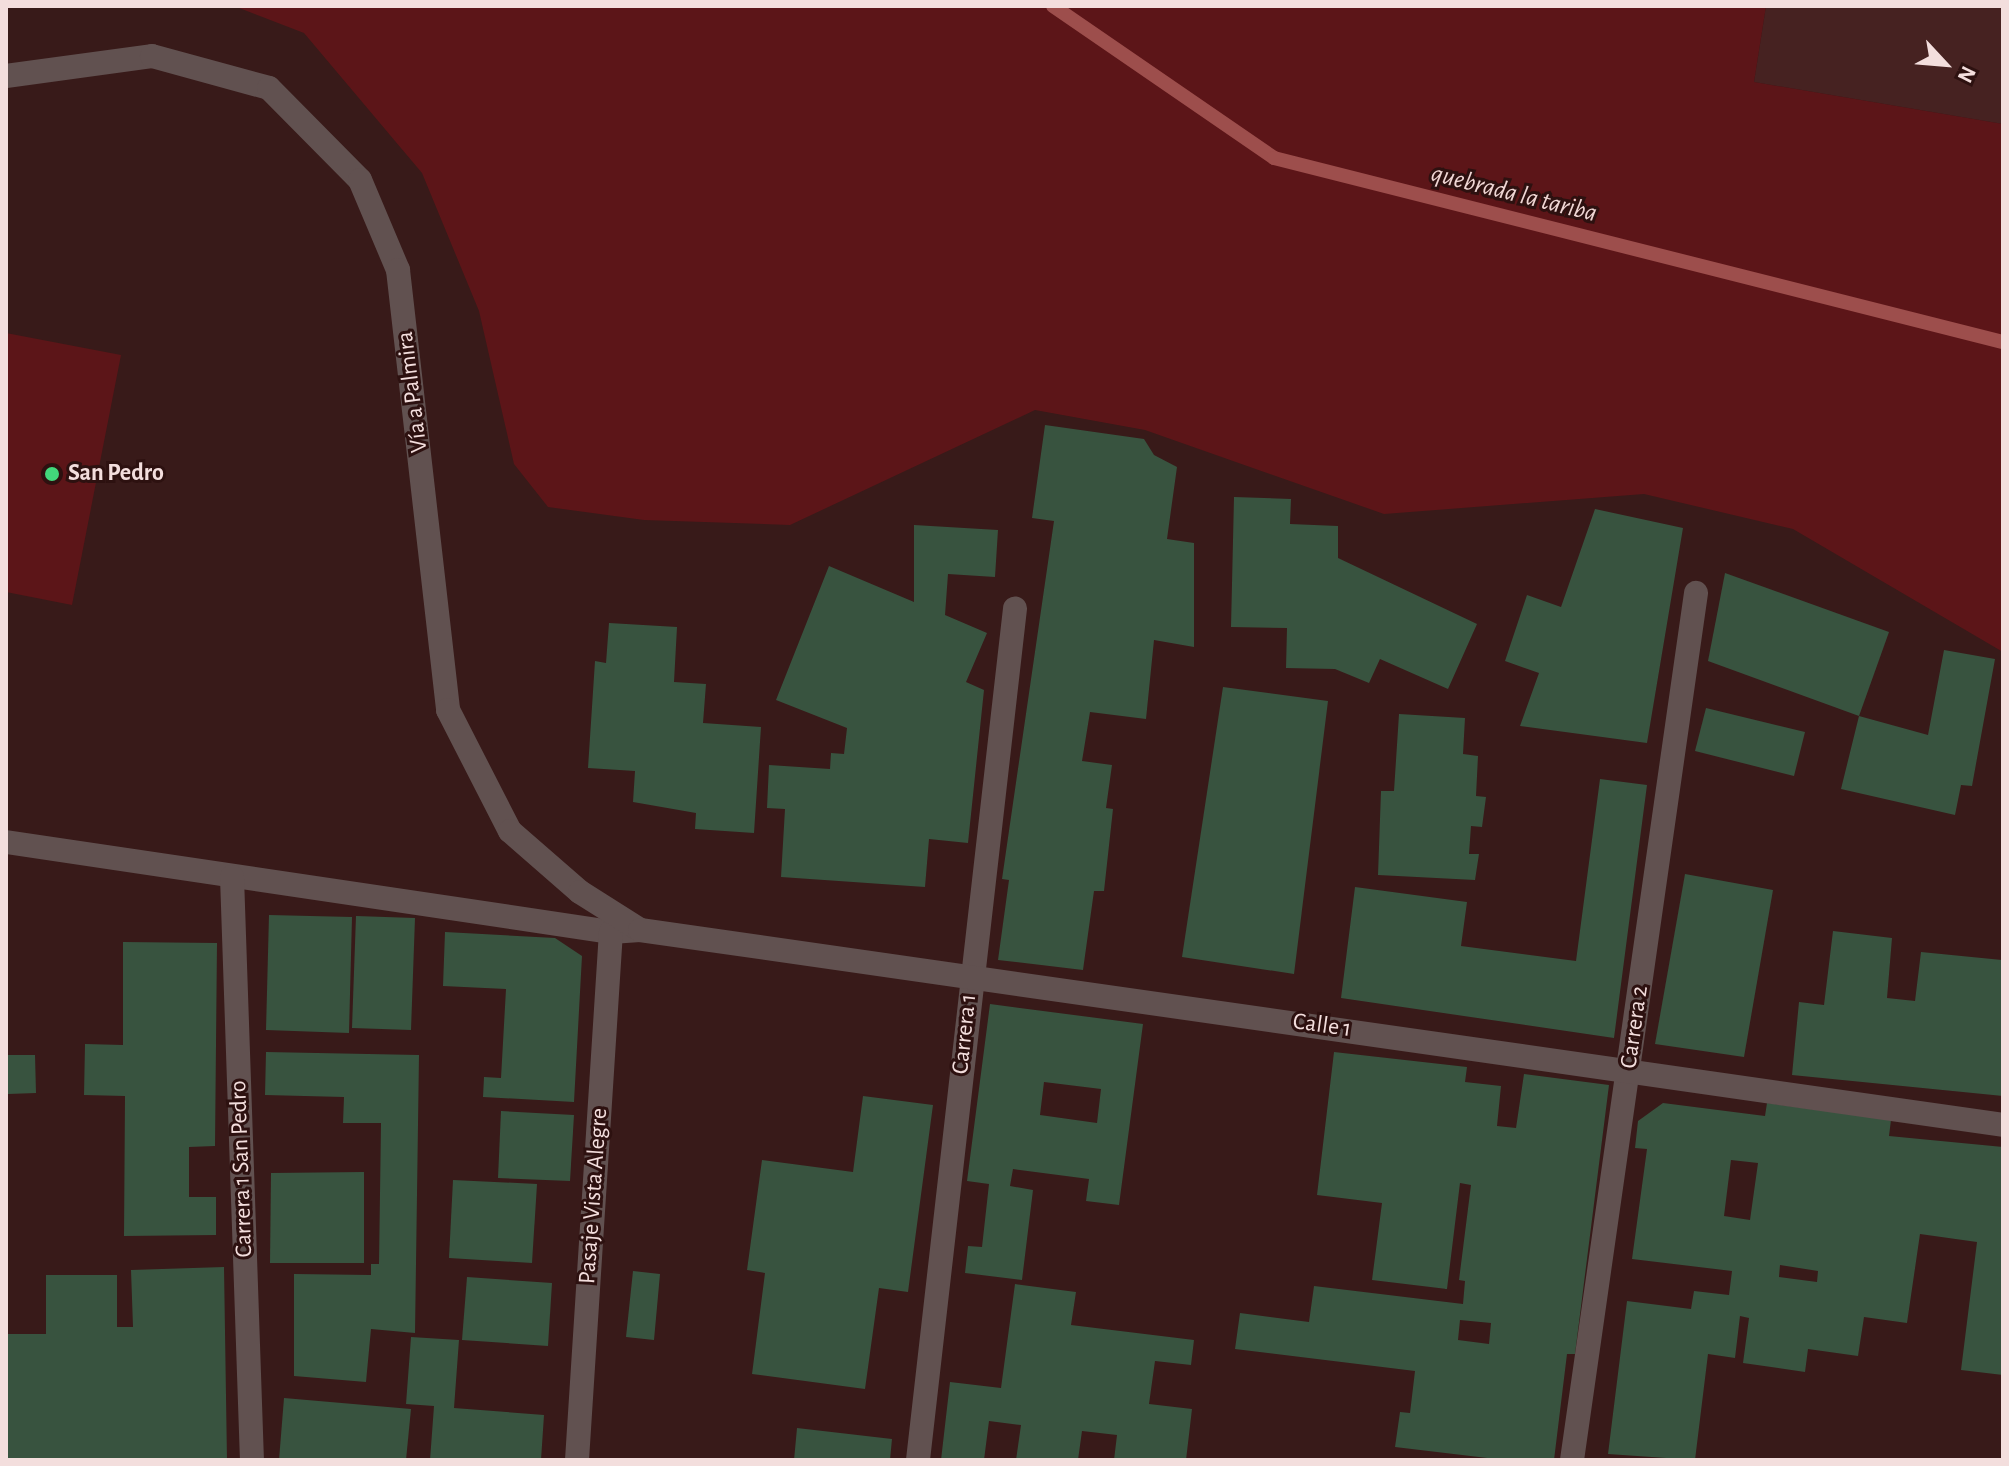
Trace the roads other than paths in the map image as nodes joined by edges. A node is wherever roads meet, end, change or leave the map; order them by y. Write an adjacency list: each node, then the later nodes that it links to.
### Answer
1 (6, 76): 6 (street, Vía a Palmira)
2 (1696, 593): 9 (street, Carrera 2)
3 (1015, 609): 8 (street, Carrera 1)
4 (6, 842): 5 (street)
5 (232, 877): 7 (street); 11 (street, Carrera 1 San Pedro)
6 (640, 930): 7 (street); 8 (street, Calle 1)
7 (611, 932): 12 (street, Pasaje Vista Alegre)
8 (971, 979): 9 (street, Calle 1); 13 (street, Carrera 1)
9 (1629, 1068): 10 (street, Calle 1); 14 (street, Carrera 2)
10 (2003, 1125)
11 (252, 1460)
12 (577, 1460)
13 (918, 1460)
14 (1572, 1460)

